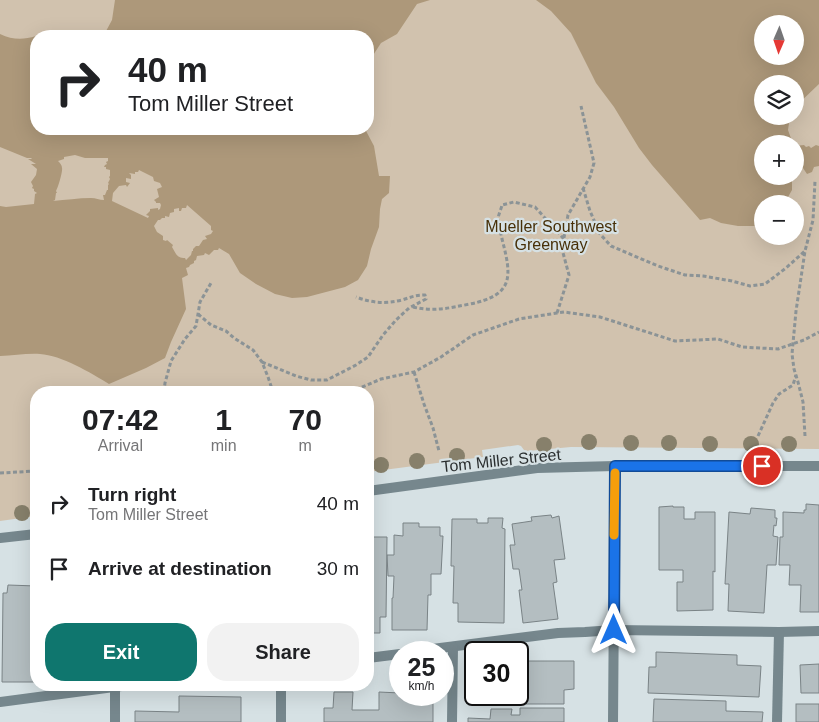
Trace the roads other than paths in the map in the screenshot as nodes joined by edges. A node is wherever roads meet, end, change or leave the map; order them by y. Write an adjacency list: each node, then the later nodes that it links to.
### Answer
1 (615, 466): 2 (street, Tom Miller Street); 3 (street, Tom Miller Street); 6 (street)
2 (819, 466)
3 (374, 490)
4 (30, 535): 5 (street)
5 (0, 538)
6 (614, 630): 8 (street); 9 (street); 20 (street)
7 (819, 631): 8 (street)
8 (779, 632): 21 (street)
9 (454, 647)
10 (389, 655): 11 (street)
11 (374, 657)
12 (79, 691): 15 (street)
13 (115, 691): 17 (street)
14 (281, 691): 18 (street)
15 (0, 702)
16 (452, 706): 19 (street)
17 (115, 722)
18 (281, 722)
19 (452, 722)
20 (614, 722)
21 (777, 722)

